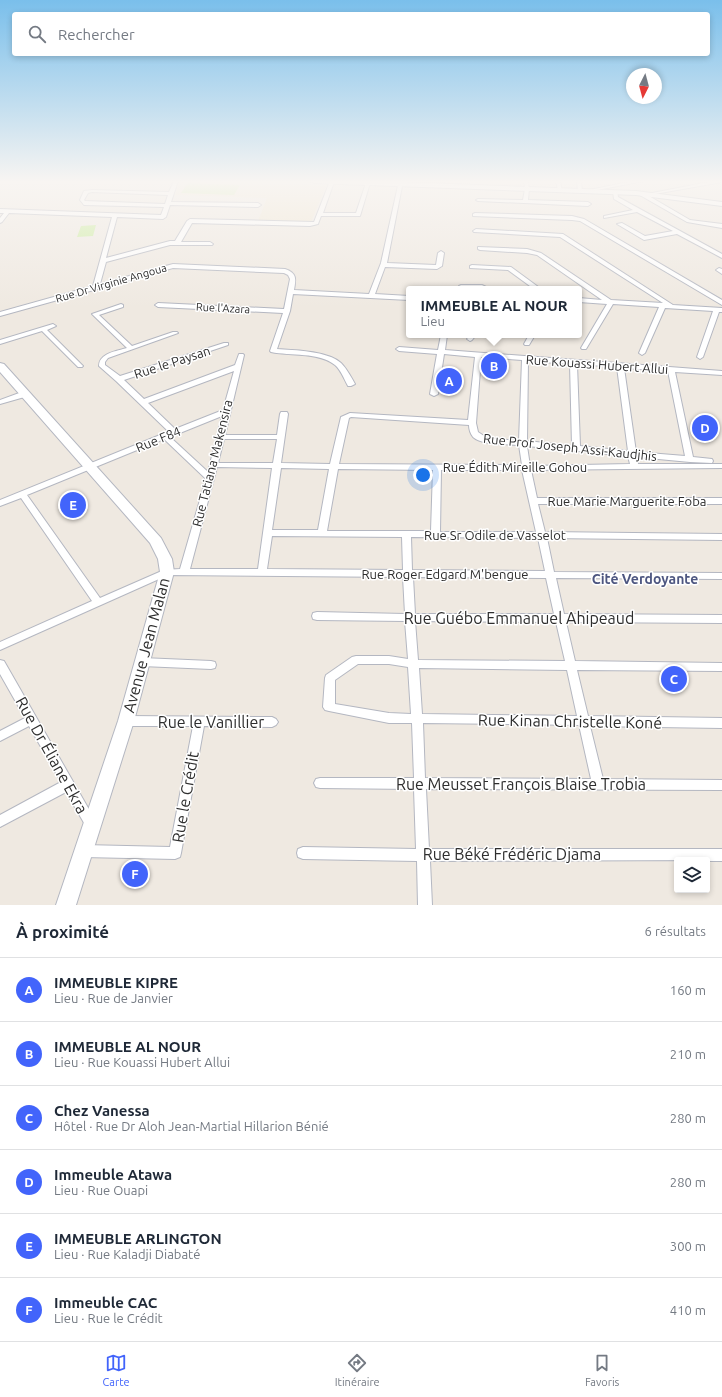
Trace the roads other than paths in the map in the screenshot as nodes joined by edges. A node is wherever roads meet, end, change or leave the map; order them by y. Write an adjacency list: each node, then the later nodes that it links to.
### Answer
1 (113, 223): 18 (street)
2 (189, 223): 13 (street)
3 (282, 223): 4 (street)
4 (316, 223)
5 (392, 223): 19 (street)
6 (587, 223): 28 (street)
7 (661, 223): 12 (street)
8 (704, 223): 10 (street)
9 (620, 224): 12 (street)
10 (722, 226)
11 (476, 231): 32 (street)
12 (677, 232): 17 (street)
13 (177, 243): 14 (street); 18 (street)
14 (210, 244)
15 (480, 248): 27 (street)
16 (441, 252): 19 (street)
17 (722, 256)
18 (102, 261): 22 (street)
19 (383, 265): 24 (street)
20 (472, 267): 21 (street)
21 (534, 286)
22 (96, 287): 23 (street, Rue Dr Virginie Angoua); 35 (street, Rue Dr Virginie Angoua)
23 (291, 292): 24 (street); 34 (street, Rue Dr Virginie Angoua)
24 (372, 296): 25 (street)
25 (406, 298)
26 (582, 300): 27 (street)
27 (611, 302): 30 (street); 45 (street)
28 (722, 303)
29 (158, 305): 34 (street, Rue l'Azara)
30 (663, 305): 32 (street); 48 (street)
31 (121, 306): 44 (street)
32 (671, 306): 33 (street)
33 (719, 310): 51 (street)
34 (287, 311): 61 (street, Rue Dr Virginie Angoua)
35 (0, 314)
36 (52, 326): 37 (street)
37 (43, 329): 41 (street); 55 (street)
38 (175, 333): 44 (street)
39 (443, 338): 47 (street)
40 (530, 338): 43 (street)
41 (0, 342)
42 (226, 344): 60 (street, Rue le Paysan)
43 (527, 344)
44 (131, 348): 60 (street)
45 (584, 348)
46 (399, 349): 47 (street, Rue Kouassi Hubert Allui)
47 (441, 352): 50 (street, Rue Kouassi Hubert Allui); 63 (street)
48 (642, 353)
49 (241, 355): 57 (street, Rue Tatiana Makensira)
50 (478, 356): 52 (street, Rue Kouassi Hubert Allui); 68 (street, Rue Prof Joseph Assi-Kaudjhis)
51 (700, 357)
52 (525, 359): 53 (street, Rue Kouassi Hubert Allui); 73 (street)
53 (572, 363): 56 (street, Rue Kouassi Hubert Allui); 74 (street)
54 (0, 366): 62 (main road, Avenue Jean Malan)
55 (80, 366)
56 (620, 366): 58 (street, Rue Kouassi Hubert Allui); 75 (street)
57 (237, 367): 65 (street); 66 (street, Rue Tatiana Makensira)
58 (670, 370): 59 (street, Rue Kouassi Hubert Allui); 76 (street)
59 (721, 376)
60 (119, 379): 65 (street)
61 (351, 384)
62 (25, 394): 64 (street); 84 (main road, Avenue Jean Malan)
63 (434, 394)
64 (0, 402)
65 (143, 402): 69 (street)
66 (226, 412): 69 (street, Rue F84); 71 (street, Rue Tatiana Makensira)
67 (284, 414): 72 (street)
68 (472, 423): 73 (street, Rue Prof Joseph Assi-Kaudjhis); 80 (street)
69 (174, 432): 70 (street, Rue F84)
70 (164, 435): 84 (street, Rue F84); 86 (street)
71 (220, 437): 72 (street); 79 (street, Rue Tatiana Makensira)
72 (281, 437): 78 (street)
73 (524, 444): 74 (street, Rue Prof Joseph Assi-Kaudjhis); 85 (street)
74 (576, 449): 75 (street, Rue Prof Joseph Assi-Kaudjhis)
75 (632, 454): 76 (street, Rue Prof Joseph Assi-Kaudjhis); 83 (street)
76 (690, 460): 77 (street, Rue Prof Joseph Assi-Kaudjhis)
77 (722, 462)
78 (277, 465): 79 (street, Rue Édith Mireille Gohou); 80 (street, Rue Édith Mireille Gohou); 91 (street)
79 (213, 466): 86 (street, Rue Tatiana Makensira)
80 (334, 466): 82 (street, Rue Édith Mireille Gohou); 92 (street)
81 (722, 466): 83 (street, Rue Édith Mireille Gohou)
82 (437, 467): 85 (street, Rue Édith Mireille Gohou); 94 (street)
83 (634, 467): 85 (street, Rue Édith Mireille Gohou)
84 (91, 468): 87 (street, Rue F84); 97 (main road, Avenue Jean Malan)
85 (526, 468): 88 (street)
86 (210, 479): 97 (street, Rue Tatiana Makensira)
87 (22, 494): 90 (street, Rue F84); 102 (street)
88 (533, 501): 89 (street, Rue Marie Marguerite Foba); 95 (street)
89 (722, 501)
90 (0, 503)
91 (268, 533): 92 (street, Rue Sr Odile de Vasselot); 98 (street)
92 (322, 533): 93 (street, Rue Sr Odile de Vasselot)
93 (406, 534): 94 (street, Rue Sr Odile de Vasselot); 99 (street)
94 (435, 535): 95 (street, Rue Sr Odile de Vasselot)
95 (540, 535): 96 (street, Rue Sr Odile de Vasselot); 100 (street)
96 (722, 537)
97 (175, 572): 98 (street, Rue Roger Edgard M'bengue); 102 (street); 108 (main road, Avenue Jean Malan)
98 (262, 572): 99 (street, Rue Roger Edgard M'bengue)
99 (408, 574): 100 (street, Rue Roger Edgard M'bengue); 105 (street)
100 (550, 574): 101 (street, Rue Roger Edgard M'bengue); 104 (street)
101 (722, 576)
102 (98, 602): 107 (street)
103 (317, 616): 105 (street, Rue Guébo Emmanuel Ahipeaud)
104 (559, 617): 105 (street, Rue Guébo Emmanuel Ahipeaud); 106 (street, Rue Guébo Emmanuel Ahipeaud); 112 (street)
105 (410, 618): 110 (street)
106 (722, 619)
107 (0, 646)
108 (142, 662): 111 (street); 116 (main road, Avenue Jean Malan)
109 (0, 664): 115 (street, Rue Dr Éliane Ekra)
110 (413, 664): 112 (street); 114 (street); 114 (street, Rue Kinan Christelle Koné)
111 (212, 665)
112 (572, 666): 113 (street); 119 (street)
113 (722, 667)
114 (417, 719): 119 (street, Rue Kinan Christelle Koné); 123 (street)
115 (32, 720): 121 (street); 124 (street, Rue Dr Éliane Ekra)
116 (126, 721): 117 (street, Rue le Vanillier); 128 (main road, Avenue Jean Malan)
117 (198, 722): 118 (street, Rue le Vanillier); 129 (street, Rue le Crédit)
118 (272, 722)
119 (585, 722): 120 (street, Rue Kinan Christelle Koné); 125 (street)
120 (722, 723)
121 (0, 736)
122 (320, 783): 123 (street, Rue Meusset François Blaise Trobia)
123 (420, 783): 125 (street, Rue Meusset François Blaise Trobia); 131 (street)
124 (69, 784): 127 (street); 128 (street, Rue Dr Éliane Ekra)
125 (598, 784): 126 (street, Rue Meusset François Blaise Trobia)
126 (722, 785)
127 (0, 821)
128 (91, 825): 129 (main road, Avenue Jean Malan)
129 (83, 850): 133 (main road, Avenue Jean Malan)
130 (302, 853): 131 (street, Rue Béké Frédéric Djama)
131 (423, 855): 132 (street, Rue Béké Frédéric Djama); 134 (street)
132 (722, 855)
133 (66, 905)
134 (425, 905)

